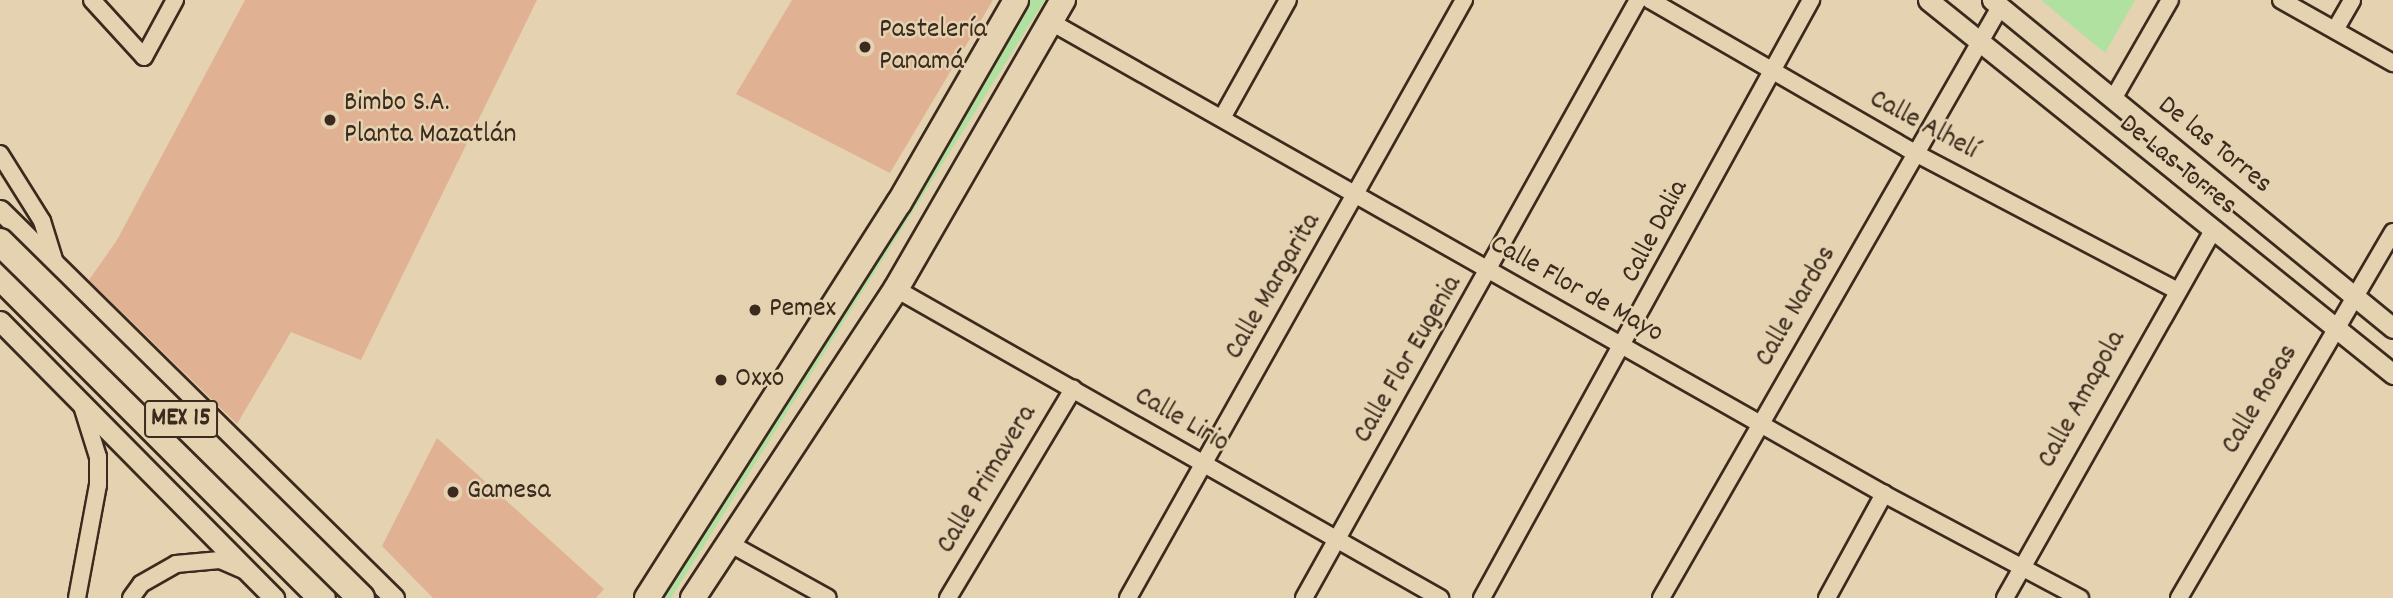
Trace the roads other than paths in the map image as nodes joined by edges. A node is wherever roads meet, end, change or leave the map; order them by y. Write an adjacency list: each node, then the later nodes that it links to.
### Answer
1 (92, 0): 2 (street)
2 (175, 0)
3 (1016, 0): 55 (main road)
4 (1063, 0): 15 (main road)
5 (1288, 0): 21 (street)
6 (1464, 0): 24 (street, Calle Margarita)
7 (1638, 0): 30 (street, Calle Flor Eugenia)
8 (1650, 0): 19 (street, Calle Alhelí)
9 (1811, 0): 19 (street, Calle Dalia)
10 (1928, 0): 17 (street, De Las Torres)
11 (2170, 0): 20 (street)
12 (2281, 0): 16 (street)
13 (2352, 0): 16 (street)
14 (1996, 3): 17 (street, De las Torres); 20 (street, De las Torres)
15 (1051, 22): 21 (street, Calle Flor de Mayo); 32 (main road)
16 (2334, 30): 18 (street)
17 (1978, 40): 22 (street, Calle Nardos); 26 (street, De Las Torres)
18 (2393, 63)
19 (1773, 73): 22 (street, Calle Alhelí); 38 (street, Calle Dalia)
20 (2113, 99): 34 (street, De las Torres)
21 (1222, 118): 24 (street, Calle Flor de Mayo)
22 (1915, 153): 33 (street, Calle Alhelí); 42 (street, Calle Nardos)
23 (0, 154): 29 (street)
24 (1357, 193): 30 (street, Calle Flor de Mayo); 43 (street, Calle Margarita)
25 (0, 210): 29 (street, MEX 15)
26 (2213, 230): 33 (street, Calle Amapola); 36 (street, De Las Torres)
27 (2393, 232): 34 (street, Calle Rosas)
28 (0, 242): 49 (highway, MEX 15, bridge)
29 (56, 268): 49 (street, MEX 15)
30 (1489, 272): 38 (street, Calle Flor de Mayo); 45 (street, Calle Flor Eugenia)
31 (0, 276): 53 (highway, MEX 15)
32 (896, 289): 40 (street, Calle Lirio); 46 (main road)
33 (2176, 290): 47 (street, Calle Amapola)
34 (2355, 297): 36 (street, Calle Rosas); 37 (street, De las Torres)
35 (0, 321): 41 (street, MEX 15)
36 (2336, 325): 39 (street, De Las Torres); 67 (street, Calle Rosas)
37 (2393, 328)
38 (1623, 347): 42 (street, Calle Flor de Mayo); 62 (street, Calle Dalia)
39 (2393, 374)
40 (1073, 389): 43 (street, Calle Lirio); 58 (street, Calle Primavera)
41 (82, 406): 48 (street, MEX 15); 50 (street)
42 (1762, 424): 44 (street, Calle Flor de Mayo); 63 (street, Calle Nardos)
43 (1204, 464): 45 (street, Calle Lirio); 59 (street, Calle Margarita)
44 (1884, 494): 47 (street, Calle Flor de Mayo); 64 (street)
45 (1337, 539): 60 (street, Calle Flor Eugenia); 61 (street, Calle Lirio)
46 (727, 542): 56 (main road); 57 (street)
47 (2021, 567): 65 (street, Calle Amapola); 66 (street, Calle Flor de Mayo)
48 (246, 572): 51 (street); 52 (street, MEX 15)
49 (365, 592): 54 (street, MEX 15)
50 (77, 598)
51 (131, 598)
52 (274, 598)
53 (322, 598)
54 (394, 598)
55 (647, 598)
56 (693, 598)
57 (828, 598)
58 (948, 598)
59 (1128, 598)
60 (1304, 598)
61 (1440, 598)
62 (1482, 598)
63 (1661, 598)
64 (1827, 598)
65 (2005, 598)
66 (2080, 598)
67 (2179, 598)

